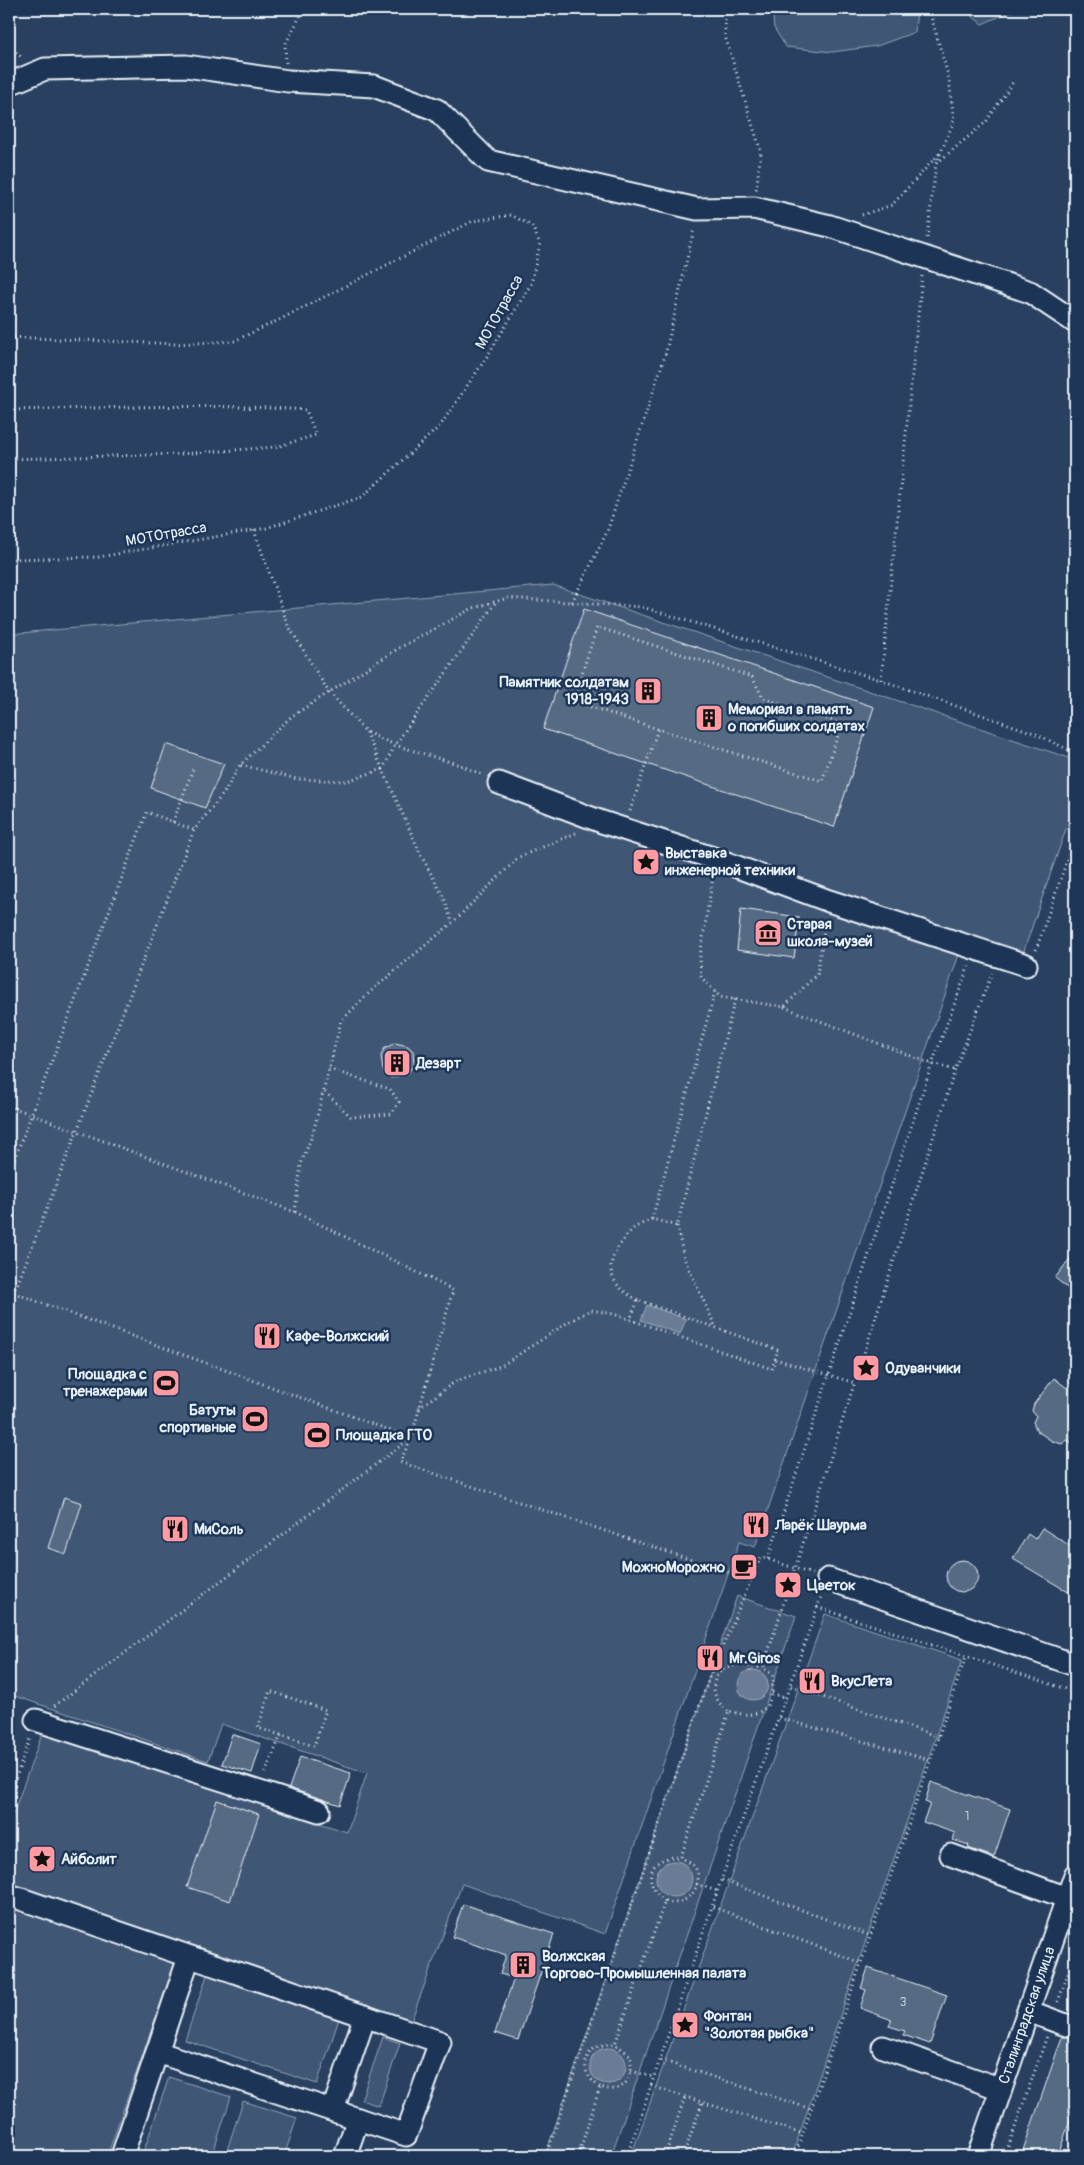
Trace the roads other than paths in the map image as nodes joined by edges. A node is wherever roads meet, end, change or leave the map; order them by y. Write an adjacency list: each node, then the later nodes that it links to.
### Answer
1 (9, 84): 2 (street)
2 (1075, 322)
3 (499, 783): 4 (street)
4 (1026, 965)
5 (828, 1580): 6 (street)
6 (1075, 1665)
7 (36, 1720): 8 (street)
8 (319, 1811)
9 (951, 1855): 12 (street)
10 (1075, 1875): 12 (street, Сталинградская улица)
11 (9, 1895): 13 (street)
12 (1068, 1898): 14 (street, Сталинградская улица)
13 (189, 1956): 15 (street); 18 (street)
14 (1028, 2011): 16 (street); 19 (street, Сталинградская улица)
15 (365, 2016): 20 (street); 21 (street)
16 (1059, 2022)
17 (883, 2047): 19 (street)
18 (157, 2052): 20 (street); 22 (street)
19 (1001, 2089): 24 (street, Сталинградская улица)
20 (332, 2110): 21 (street)
21 (358, 2119): 23 (street)
22 (122, 2156)
23 (345, 2156)
24 (978, 2156)

